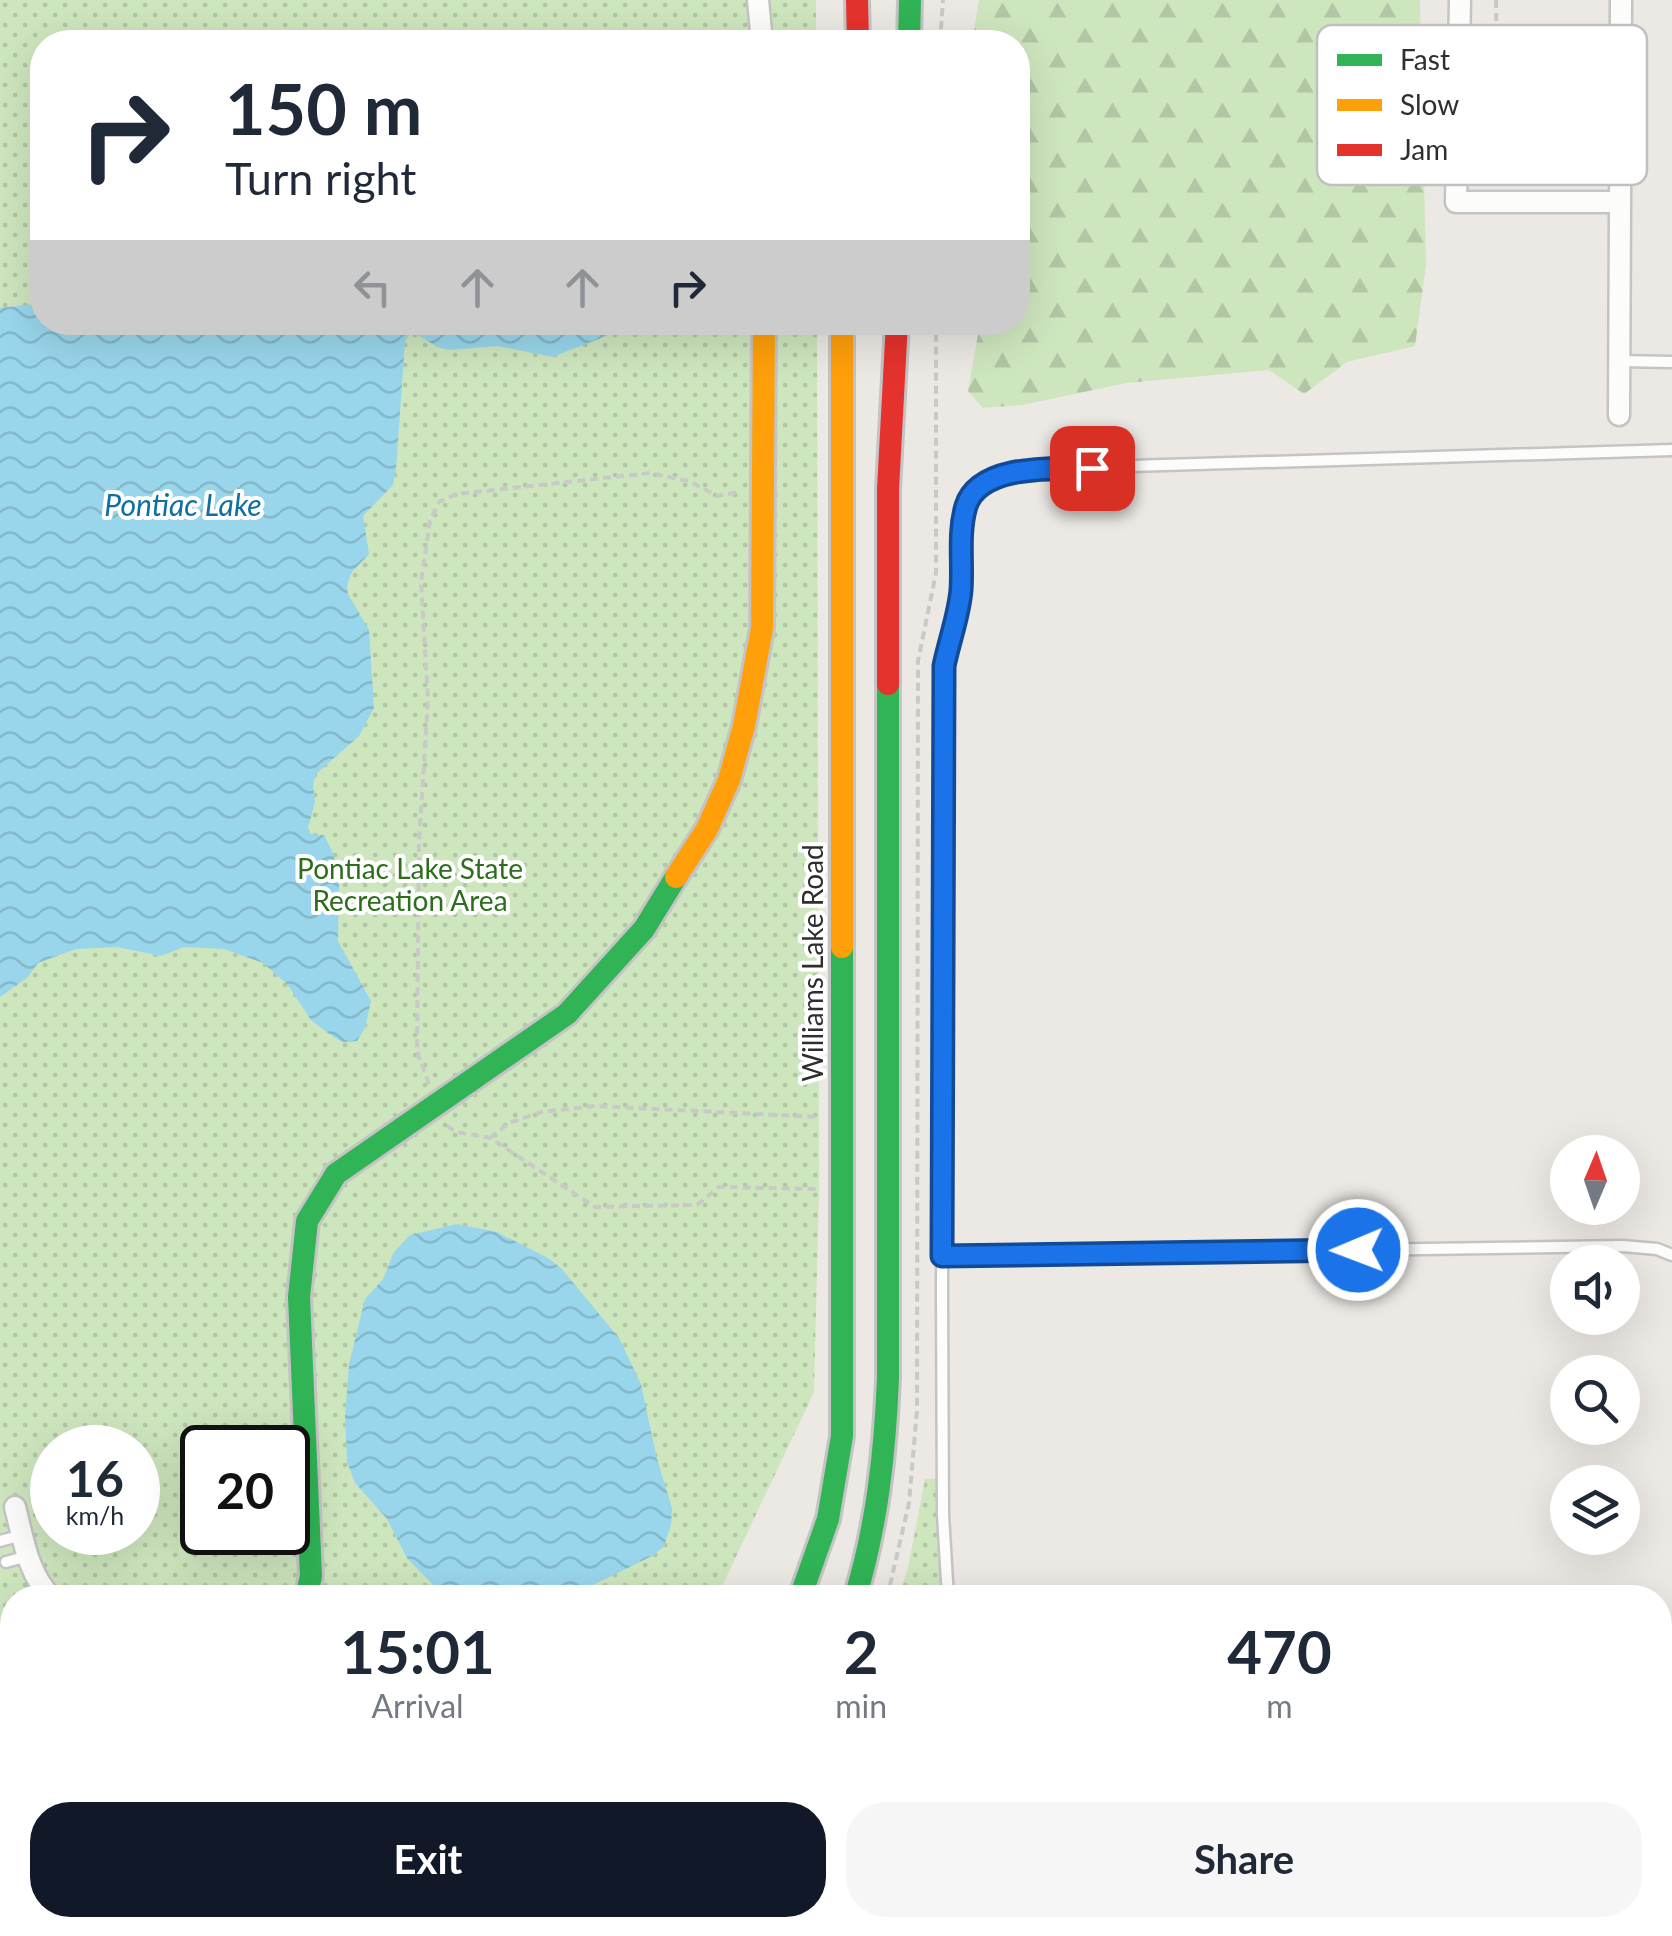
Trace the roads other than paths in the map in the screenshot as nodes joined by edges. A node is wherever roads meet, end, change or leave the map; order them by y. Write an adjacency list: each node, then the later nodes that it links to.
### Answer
1 (758, 0): 9 (street)
2 (842, 0): 10 (main road)
3 (857, 0): 11 (main road)
4 (910, 0): 12 (main road)
5 (1460, 0): 7 (street)
6 (1621, 0): 8 (street)
7 (1459, 25)
8 (1621, 25)
9 (761, 30)
10 (842, 30)
11 (858, 30)
12 (909, 30)
13 (1456, 185): 16 (street)
14 (1547, 185): 16 (street)
15 (1619, 185): 17 (street)
16 (1547, 202): 17 (street)
17 (1619, 202): 21 (street)
18 (764, 335): 31 (main road)
19 (842, 335): 32 (main road, Williams Lake Road)
20 (896, 335): 33 (main road)
21 (1619, 361): 22 (lane); 23 (street)
22 (1672, 362)
23 (1619, 415)
24 (1672, 450): 26 (lane)
25 (1672, 1255): 26 (lane)
26 (942, 1256): 34 (lane)
27 (17, 1527): 28 (lane); 29 (lane); 30 (street)
28 (0, 1541)
29 (6, 1562)
30 (40, 1585)
31 (310, 1585)
32 (805, 1585)
33 (859, 1585)
34 (947, 1585)

